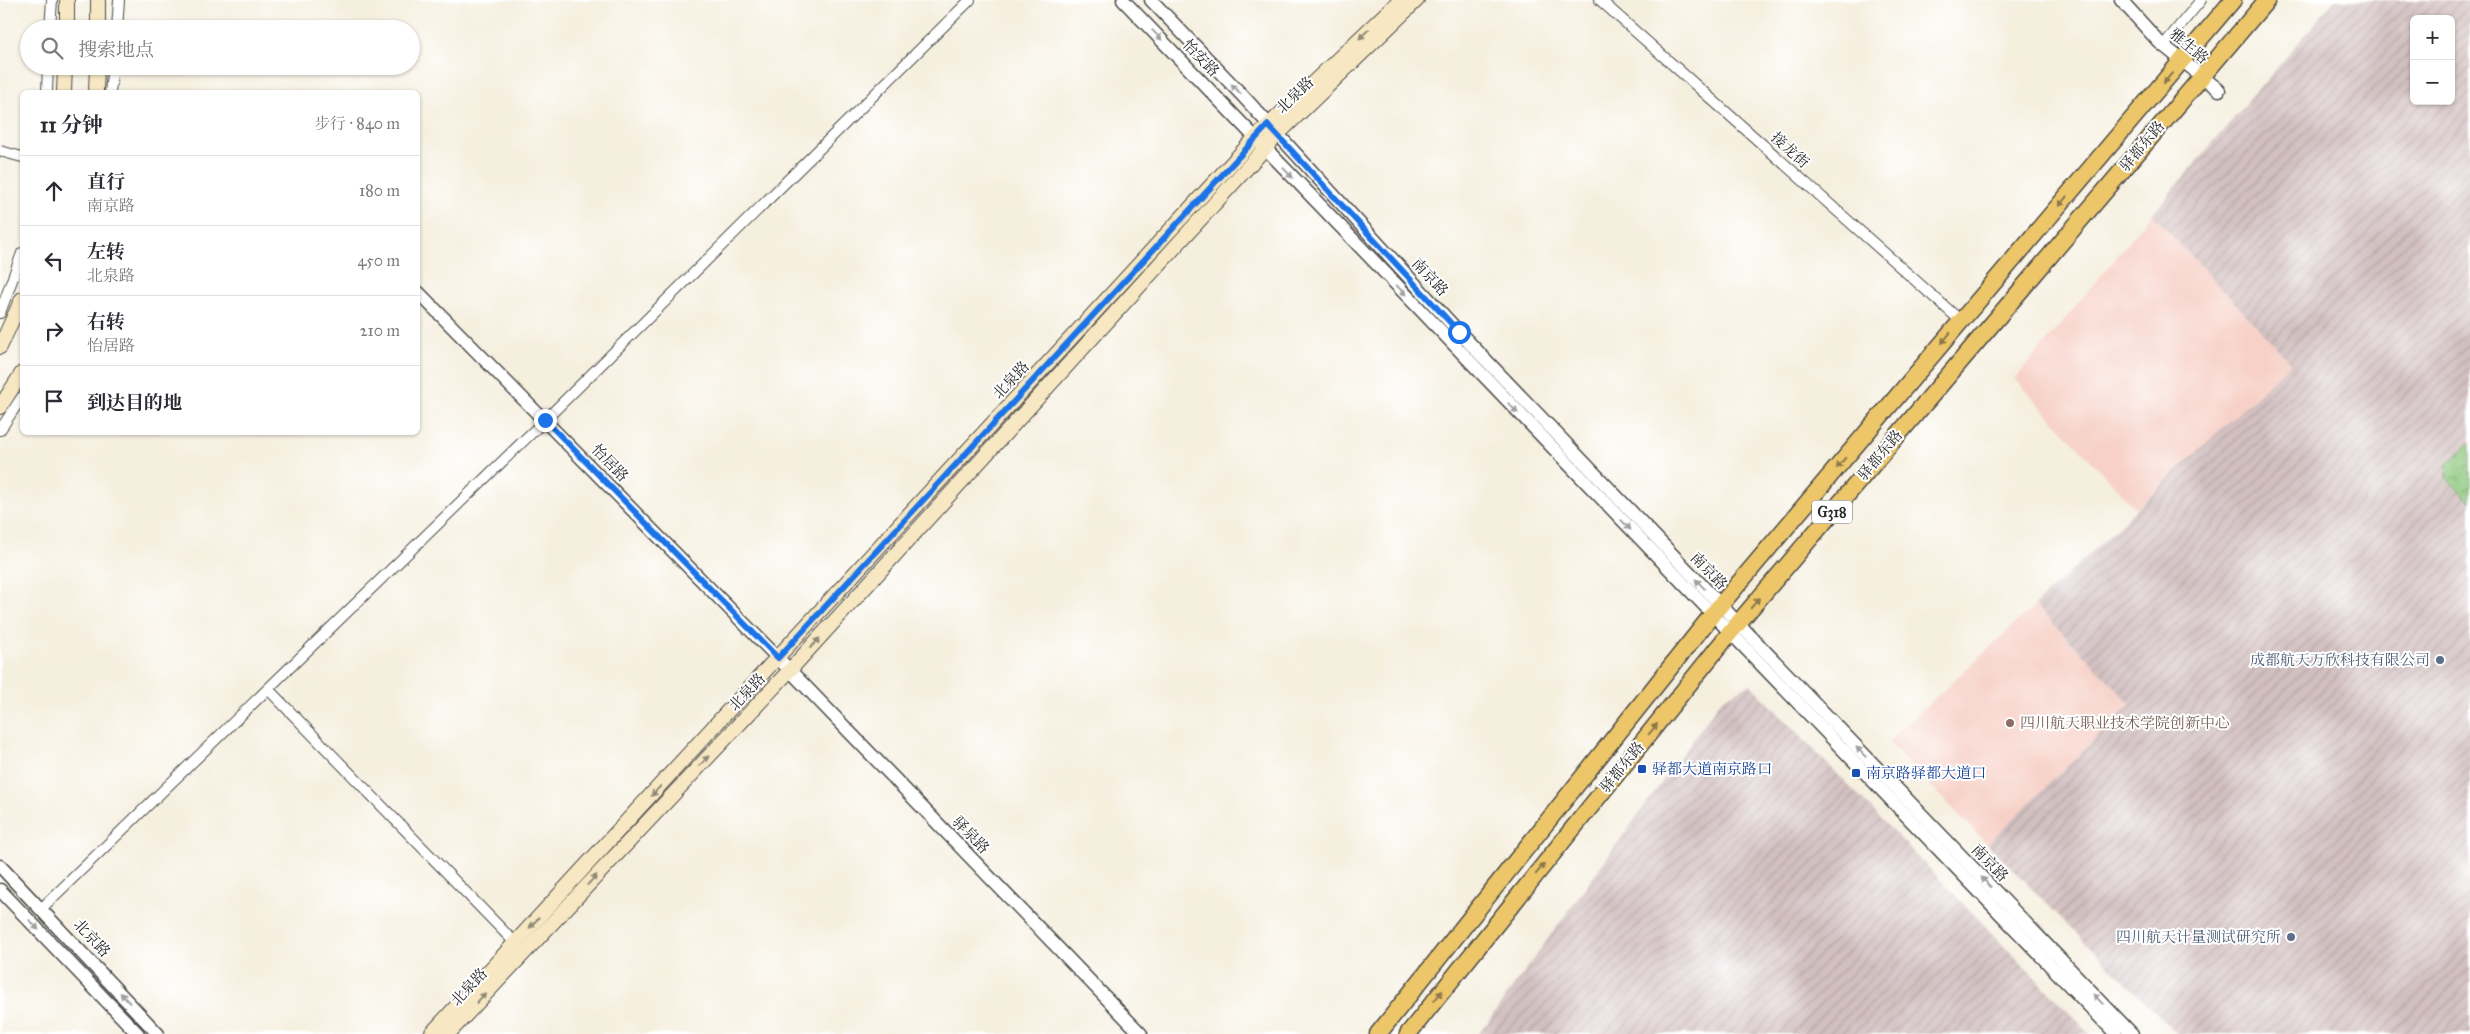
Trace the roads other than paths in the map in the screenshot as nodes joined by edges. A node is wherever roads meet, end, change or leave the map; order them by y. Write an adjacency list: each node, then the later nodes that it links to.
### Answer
1 (52, 0): 15 (street)
2 (67, 0): 16 (main road)
3 (98, 0): 17 (main road)
4 (119, 0): 18 (street)
5 (970, 0): 45 (street)
6 (1123, 0): 32 (street, 怡安路, one-way to 32)
7 (1151, 0): 31 (street, 怡安路, one-way to 7)
8 (1400, 0): 31 (main road, 北泉路, one-way to 31)
9 (1417, 0): 31 (main road, 北泉路)
10 (1600, 0): 40 (street, 接龙街)
11 (2121, 0): 19 (street, 雅生路)
12 (2201, 0): 19 (street)
13 (2233, 0): 20 (highway, 驿都东路 / G318)
14 (2267, 0): 25 (highway, 驿都东路 / G318)
15 (51, 20)
16 (67, 20)
17 (98, 20)
18 (118, 20)
19 (2163, 46): 20 (street, 雅生路)
20 (2182, 61): 25 (street, 雅生路); 40 (highway, 驿都东路 / G318, one-way to 40)
21 (47, 75): 26 (street)
22 (65, 75): 27 (main road)
23 (97, 75): 28 (main road)
24 (112, 75): 29 (street)
25 (2201, 77): 30 (street, 雅生路); 48 (highway, 驿都东路 / G318, one-way to 25)
26 (46, 90)
27 (64, 90)
28 (96, 90)
29 (110, 90)
30 (2219, 90)
31 (1273, 130): 32 (main road, 北泉路); 33 (main road, 北泉路); 47 (street, 南京路, one-way to 31)
32 (1255, 138): 33 (street, 怡安路); 49 (main road, 北泉路)
33 (1265, 149): 47 (street, 怡安路, one-way to 47); 50 (main road, 北泉路, one-way to 33)
34 (0, 151): 35 (street)
35 (20, 156)
36 (20, 259): 39 (street)
37 (420, 294): 45 (street, 怡居路)
38 (20, 303): 41 (main road)
39 (0, 313)
40 (1961, 321): 47 (highway, 驿都东路 / G318, one-way to 47)
41 (0, 347)
42 (20, 376): 44 (main road)
43 (20, 400): 46 (street)
44 (0, 407)
45 (545, 420): 49 (street, 怡居路); 51 (street)
46 (0, 430)
47 (1716, 610): 48 (street, 南京路); 61 (highway, 驿都东路 / G318)
48 (1733, 628): 62 (highway, 驿都东路 / G318, one-way to 48); 63 (street); 64 (street, 南京路, one-way to 48)
49 (778, 658): 50 (street, 驿泉路); 55 (main road, 北泉路, one-way to 55)
50 (790, 670): 55 (main road, 北泉路, one-way to 50); 60 (street, 驿泉路)
51 (268, 689): 54 (street); 55 (street)
52 (0, 866): 54 (street, 北京路)
53 (0, 890): 56 (street, one-way to 56)
54 (42, 908): 57 (street, 北京路, one-way to 54)
55 (520, 948): 58 (main road, 北泉路); 59 (main road, 北泉路, one-way to 55)
56 (138, 1034)
57 (158, 1034)
58 (431, 1034)
59 (448, 1034)
60 (1141, 1034)
61 (1378, 1034)
62 (1408, 1034)
63 (2116, 1034)
64 (2132, 1034)

